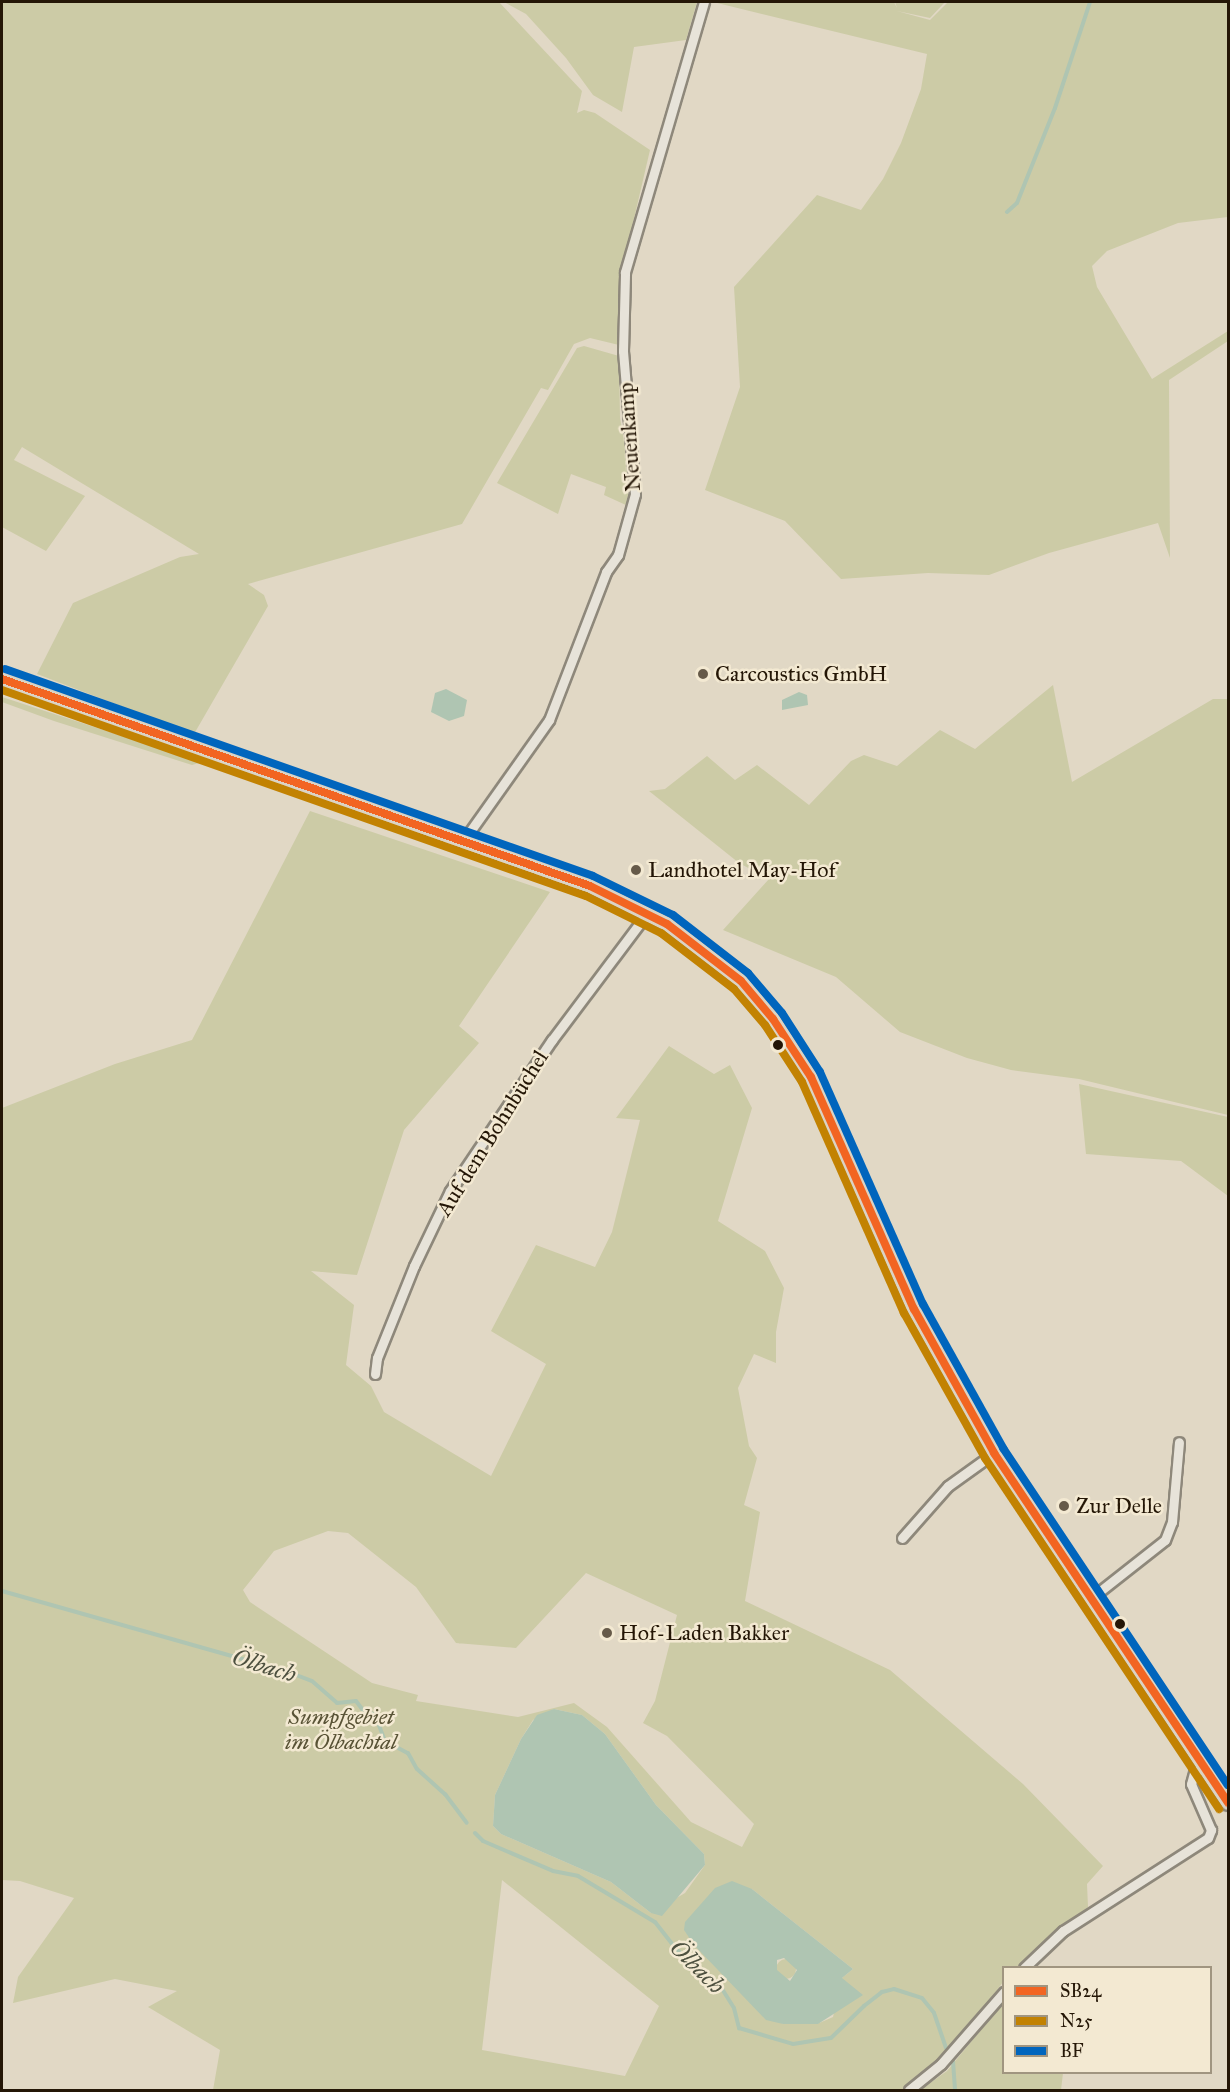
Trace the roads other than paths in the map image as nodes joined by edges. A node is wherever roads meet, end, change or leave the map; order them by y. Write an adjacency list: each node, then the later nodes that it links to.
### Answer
1 (704, 2): 3 (street, Neuenkamp)
2 (2, 679): 3 (main road)
3 (464, 840): 4 (main road)
4 (648, 912): 5 (street, Auf dem Bohnbüchel); 7 (main road)
5 (375, 1374)
6 (1179, 1442): 9 (street)
7 (994, 1453): 8 (street); 9 (main road)
8 (902, 1538)
9 (1090, 1599): 10 (main road)
10 (1204, 1766): 11 (main road); 12 (street)
11 (1228, 1803)
12 (1026, 1966)
13 (1002, 1994): 14 (street)
14 (909, 2091)

